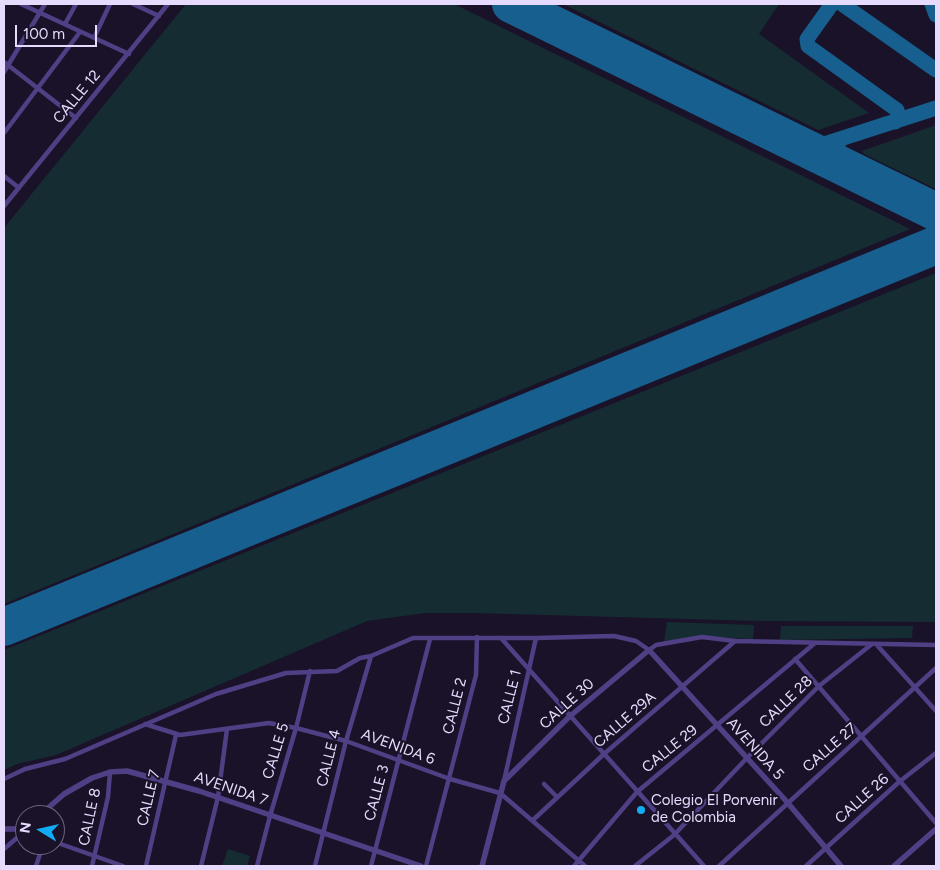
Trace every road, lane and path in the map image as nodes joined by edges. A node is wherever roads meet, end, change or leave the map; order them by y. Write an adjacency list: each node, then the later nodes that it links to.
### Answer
1 (21, 4): 7 (street)
2 (45, 4): 7 (street)
3 (76, 4): 9 (street)
4 (110, 4): 11 (street)
5 (133, 4): 8 (street)
6 (168, 4): 8 (street, CALLE 12)
7 (40, 12): 9 (street); 14 (street)
8 (159, 16): 12 (street, CALLE 12)
9 (65, 24): 10 (street)
10 (80, 32): 11 (street); 16 (street)
11 (94, 38): 12 (street)
12 (129, 54): 17 (street, CALLE 12)
13 (4, 62): 14 (street)
14 (9, 66): 15 (street); 16 (street)
15 (4, 72)
16 (38, 89): 17 (street); 18 (street)
17 (76, 118): 20 (street, CALLE 12)
18 (4, 133)
19 (4, 176): 20 (street)
20 (18, 188): 21 (street, CALLE 12)
21 (4, 206)
22 (477, 637): 23 (street); 25 (street); 56 (street, CALLE 2)
23 (501, 638): 24 (street); 35 (street)
24 (536, 638): 30 (street); 35 (street, CALLE 1)
25 (430, 639): 31 (street); 51 (street, CALLE 3)
26 (734, 641): 27 (street); 30 (street); 37 (street, CALLE 29A)
27 (815, 643): 28 (street); 32 (street, CALLE 29)
28 (874, 644): 29 (street); 36 (street, CALLE 28); 38 (street)
29 (936, 645)
30 (649, 650): 37 (street, AVENIDA 5); 40 (street, CALLE 30)
31 (371, 656): 34 (street); 47 (street, CALLE 4)
32 (795, 659): 36 (street); 42 (street, CALLE 29)
33 (936, 668): 38 (street, CALLE 27)
34 (310, 671): 41 (street); 43 (street, CALLE 5)
35 (530, 671): 40 (street); 52 (street, CALLE 1)
36 (819, 686): 46 (street); 50 (street, CALLE 28)
37 (683, 687): 42 (street, AVENIDA 5); 49 (street, CALLE 29A)
38 (915, 689): 39 (street); 46 (street, CALLE 27)
39 (936, 711)
40 (569, 717): 49 (street); 53 (street, CALLE 30)
41 (145, 724): 45 (street); 55 (street)
42 (717, 726): 50 (street, AVENIDA 5); 61 (street, CALLE 29)
43 (296, 728): 44 (street, AVENIDA 6); 47 (street, AVENIDA 6); 67 (street, CALLE 5)
44 (227, 729): 45 (street, AVENIDA 6); 63 (street)
45 (176, 735): 57 (street, CALLE 7)
46 (862, 737): 59 (street); 65 (street, CALLE 27)
47 (346, 741): 51 (street, AVENIDA 6); 71 (street, CALLE 4)
48 (936, 752): 59 (street, CALLE 26)
49 (604, 754): 61 (street); 64 (street, CALLE 29A)
50 (746, 759): 65 (street, AVENIDA 5); 72 (street, CALLE 28)
51 (399, 760): 56 (street, AVENIDA 6); 77 (street, CALLE 3)
52 (508, 762): 53 (street); 58 (street, CALLE 1)
53 (518, 768): 58 (street, CALLE 30)
54 (110, 772): 57 (street, AVENIDA 7); 66 (street, AVENIDA 7); 78 (street, CALLE 8)
55 (4, 779)
56 (450, 779): 62 (street, AVENIDA 6); 88 (street, CALLE 2)
57 (166, 781): 63 (street, AVENIDA 7); 82 (street, CALLE 7)
58 (504, 781): 62 (street, CALLE 1)
59 (900, 782): 69 (street); 76 (street, CALLE 26)
60 (544, 784): 64 (street)
61 (637, 792): 72 (street); 79 (street, CALLE 29)
62 (500, 793): 68 (street, AVENIDA 6); 89 (street, CALLE 1)
63 (218, 797): 67 (street, AVENIDA 7); 83 (street)
64 (557, 797): 68 (street, CALLE 29A)
65 (787, 802): 76 (street, AVENIDA 5); 94 (street, CALLE 27)
66 (53, 805)
67 (270, 816): 71 (street, AVENIDA 7); 84 (street, CALLE 5)
68 (533, 820): 79 (street, AVENIDA 6)
69 (936, 823)
70 (936, 829): 97 (street)
71 (323, 835): 77 (street, AVENIDA 7); 85 (street, CALLE 4)
72 (674, 835): 92 (street, CALLE 28); 93 (street)
73 (15, 839): 75 (street)
74 (65, 846): 78 (street)
75 (4, 849)
76 (825, 849): 95 (street, CALLE 26); 96 (street, AVENIDA 5)
77 (375, 851): 86 (street, CALLE 3); 87 (street, AVENIDA 7)
78 (94, 856): 80 (street, CALLE 8); 81 (street)
79 (578, 859): 90 (street, CALLE 29); 91 (street, AVENIDA 6)
80 (92, 866)
81 (123, 866)
82 (146, 866)
83 (201, 866)
84 (257, 866)
85 (315, 866)
86 (371, 866)
87 (421, 866)
88 (426, 866)
89 (482, 866)
90 (574, 866)
91 (585, 866)
92 (635, 866)
93 (704, 866)
94 (719, 866)
95 (806, 866)
96 (841, 866)
97 (894, 866)

